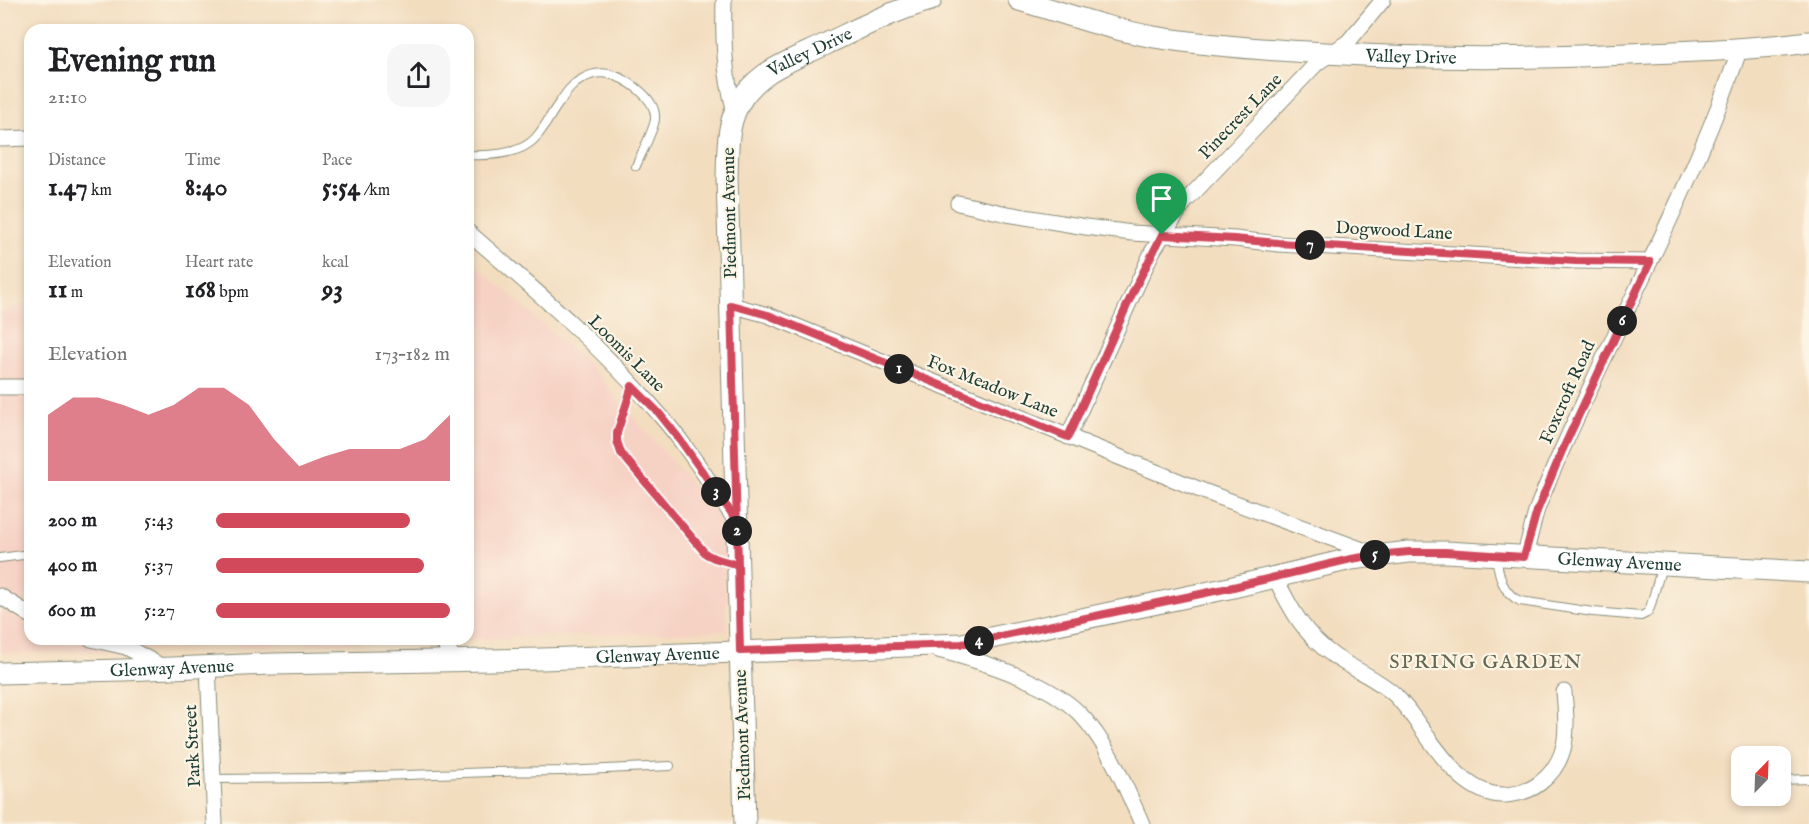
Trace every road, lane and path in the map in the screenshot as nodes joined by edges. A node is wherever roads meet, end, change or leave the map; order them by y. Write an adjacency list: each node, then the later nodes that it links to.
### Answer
1 (724, 0): 8 (street, Piedmont Avenue)
2 (1019, 0): 7 (street, Valley Drive)
3 (1383, 0): 7 (street, Pinecrest Lane)
4 (921, 2): 8 (street, Valley Drive)
5 (1809, 42): 6 (street, Valley Drive)
6 (1740, 48): 7 (street, Valley Drive); 16 (street, Foxcroft Road)
7 (1331, 53): 14 (street, Pinecrest Lane)
8 (735, 111): 17 (street, Piedmont Avenue)
9 (24, 138): 10 (street)
10 (0, 139)
11 (474, 155): 12 (lane)
12 (636, 166)
13 (958, 203): 14 (street, Dogwood Lane)
14 (1162, 235): 16 (street, Dogwood Lane); 21 (street, Pinecrest Lane)
15 (474, 237): 18 (street, Loomis Lane)
16 (1650, 262): 26 (street, Foxcroft Road)
17 (731, 305): 21 (street, Fox Meadow Lane); 22 (street, Piedmont Avenue)
18 (632, 386): 22 (street, Loomis Lane); 28 (lane)
19 (0, 387): 20 (street)
20 (24, 387)
21 (1068, 437): 24 (street, Fox Meadow Lane)
22 (737, 521): 28 (street, Piedmont Avenue)
23 (24, 555): 27 (lane)
24 (1376, 555): 25 (street, Glenway Avenue); 31 (street, Glenway Avenue)
25 (1496, 555): 26 (street, Glenway Avenue); 29 (lane)
26 (1524, 557): 29 (street, Glenway Avenue)
27 (0, 558)
28 (738, 565): 37 (street, Piedmont Avenue)
29 (1662, 565): 30 (street, Glenway Avenue)
30 (1809, 572)
31 (1275, 577): 36 (street, Glenway Avenue); 42 (street)
32 (0, 596): 33 (street)
33 (24, 611)
34 (117, 645): 40 (street)
35 (445, 645): 38 (street)
36 (920, 645): 37 (street, Glenway Avenue); 49 (street)
37 (740, 651): 38 (street, Glenway Avenue); 48 (street, Piedmont Avenue)
38 (455, 660): 39 (street, Glenway Avenue)
39 (208, 667): 40 (street, Glenway Avenue); 44 (street, Park Street)
40 (166, 669): 41 (street, Glenway Avenue)
41 (0, 673)
42 (1564, 692)
43 (670, 766): 44 (lane)
44 (213, 778): 47 (street, Park Street)
45 (1809, 779): 46 (lane)
46 (1791, 780)
47 (215, 824)
48 (745, 824)
49 (1143, 824)

